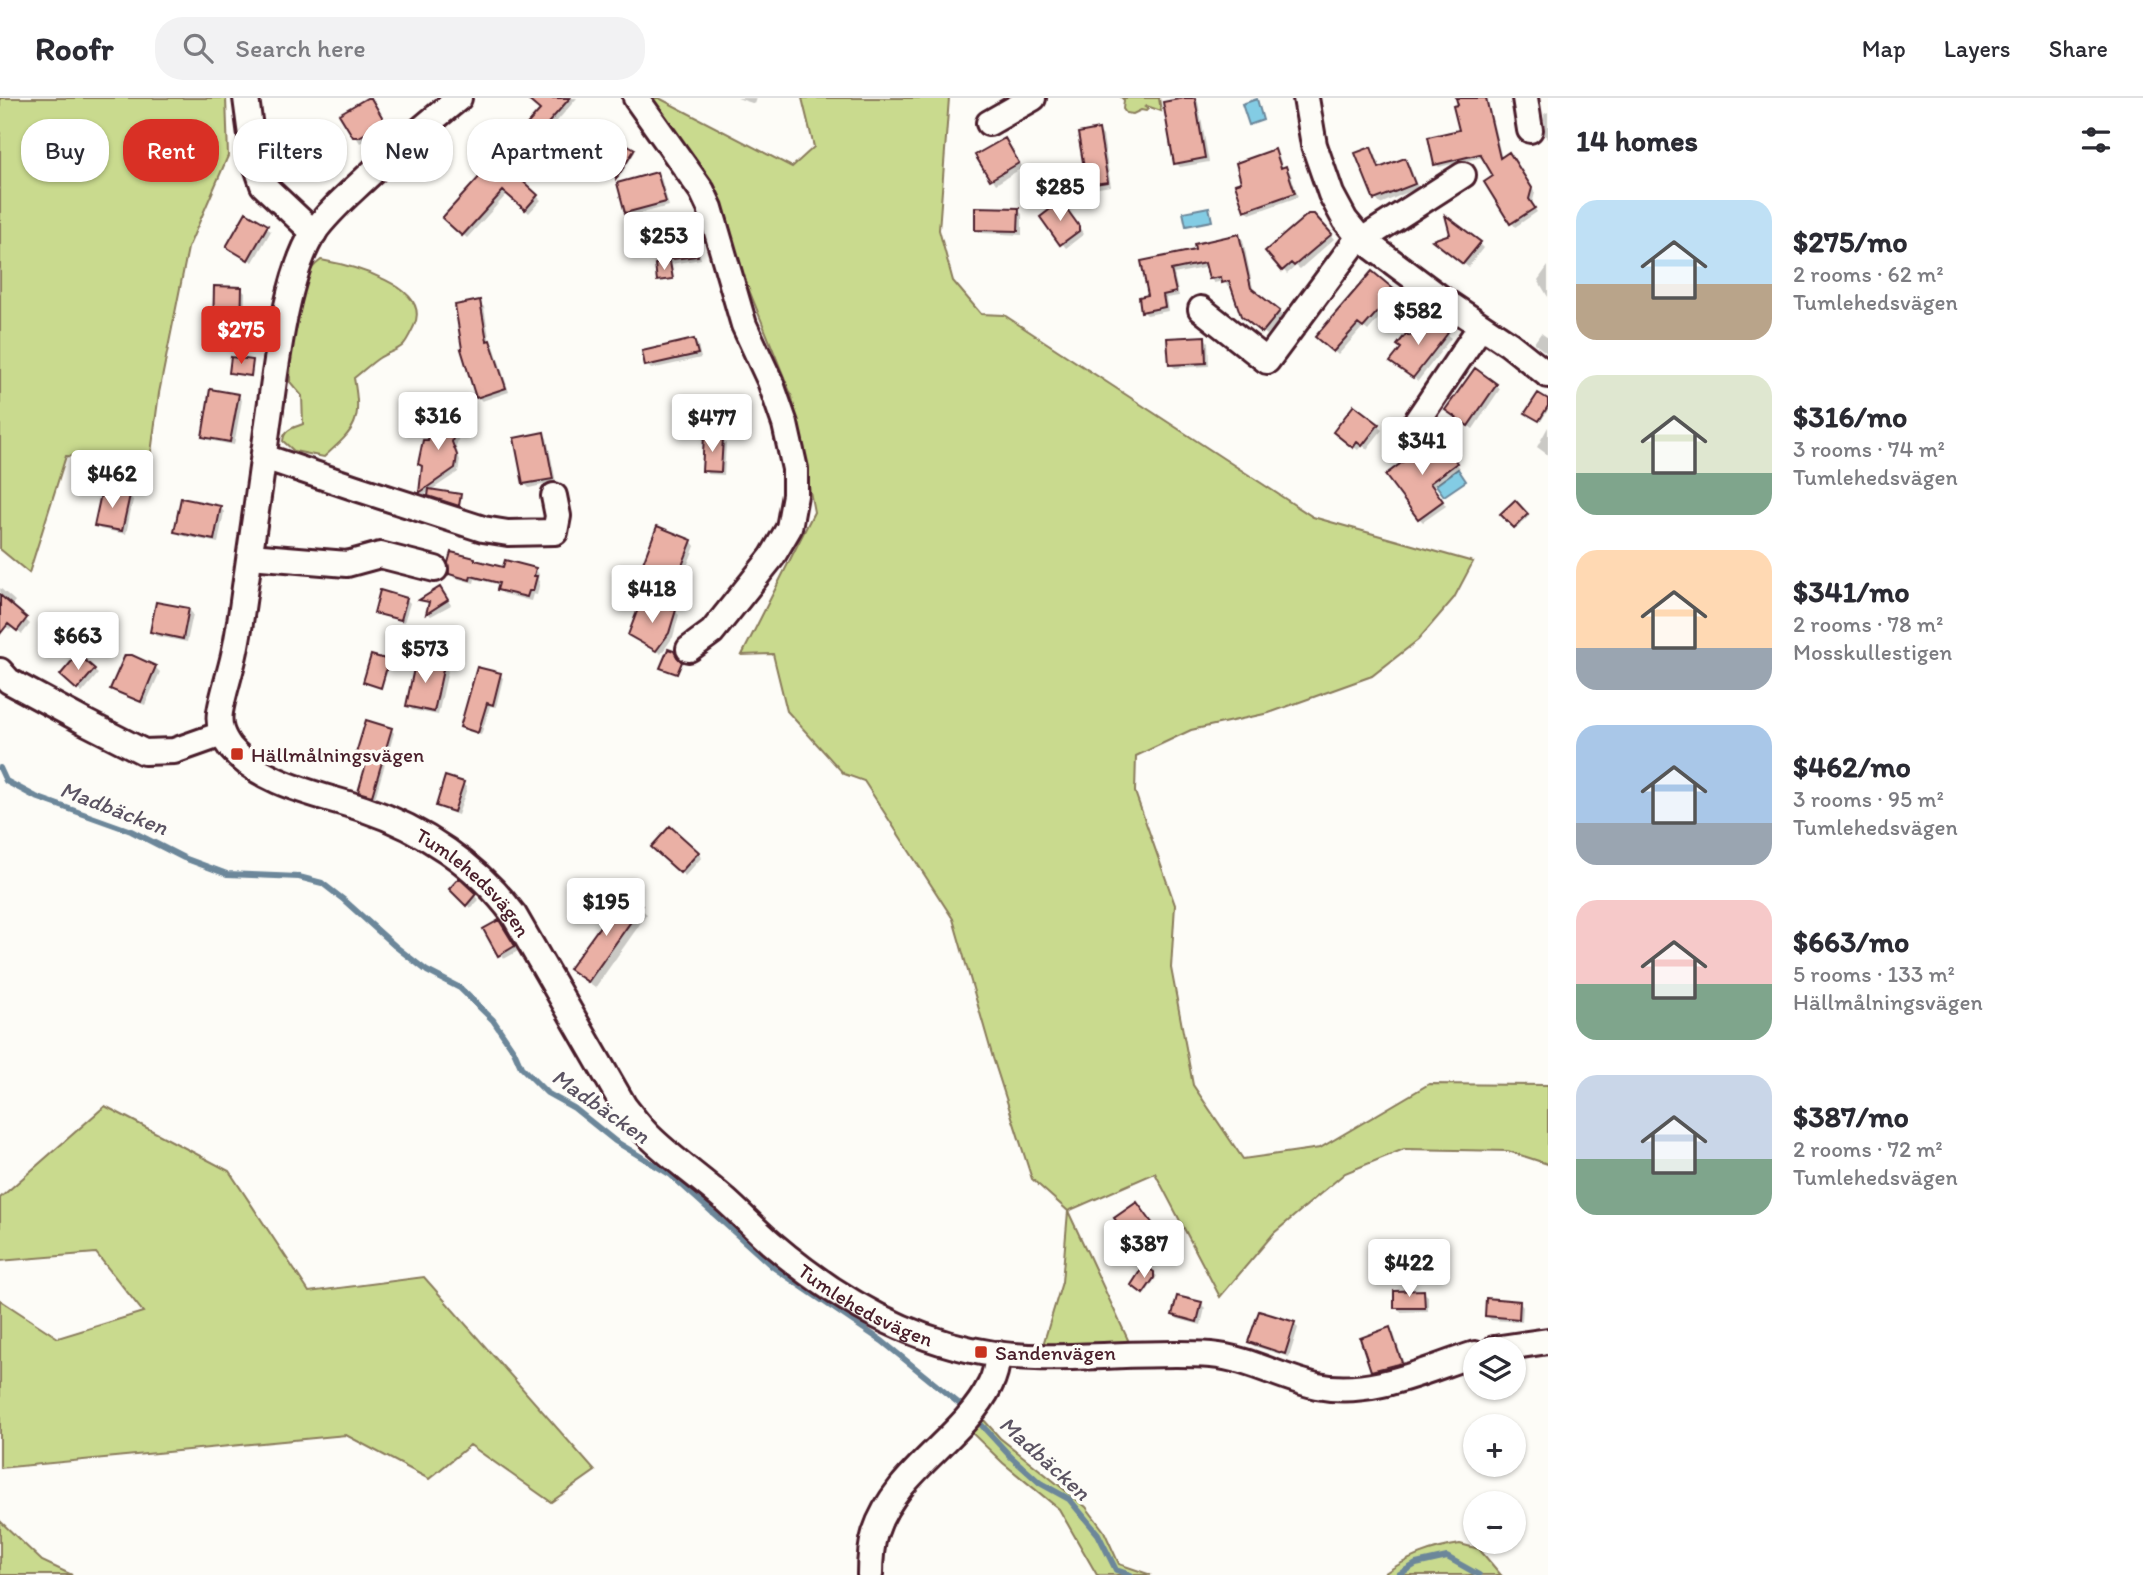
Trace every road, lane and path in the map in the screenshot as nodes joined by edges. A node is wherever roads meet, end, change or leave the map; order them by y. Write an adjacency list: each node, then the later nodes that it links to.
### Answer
1 (246, 98): 10 (street)
2 (458, 98): 10 (street)
3 (636, 98): 20 (street)
4 (1033, 98): 7 (street)
5 (1306, 98): 11 (street)
6 (1525, 98): 8 (street)
7 (989, 123)
8 (1530, 130)
9 (1463, 175): 11 (street)
10 (314, 233): 16 (street)
11 (1361, 239): 12 (street); 13 (street)
12 (1201, 309)
13 (1481, 326): 14 (street); 15 (street)
14 (1548, 375)
15 (1404, 440)
16 (264, 457): 17 (street); 18 (street)
17 (554, 496)
18 (250, 556): 19 (street); 22 (street)
19 (435, 569)
20 (689, 649)
21 (0, 671): 22 (street)
22 (222, 734): 25 (street, Tumlehedsvägen)
23 (1548, 1341): 24 (street)
24 (1526, 1344)
25 (998, 1354): 26 (street, Tumlehedsvägen); 27 (street)
26 (1463, 1358)
27 (870, 1575)

